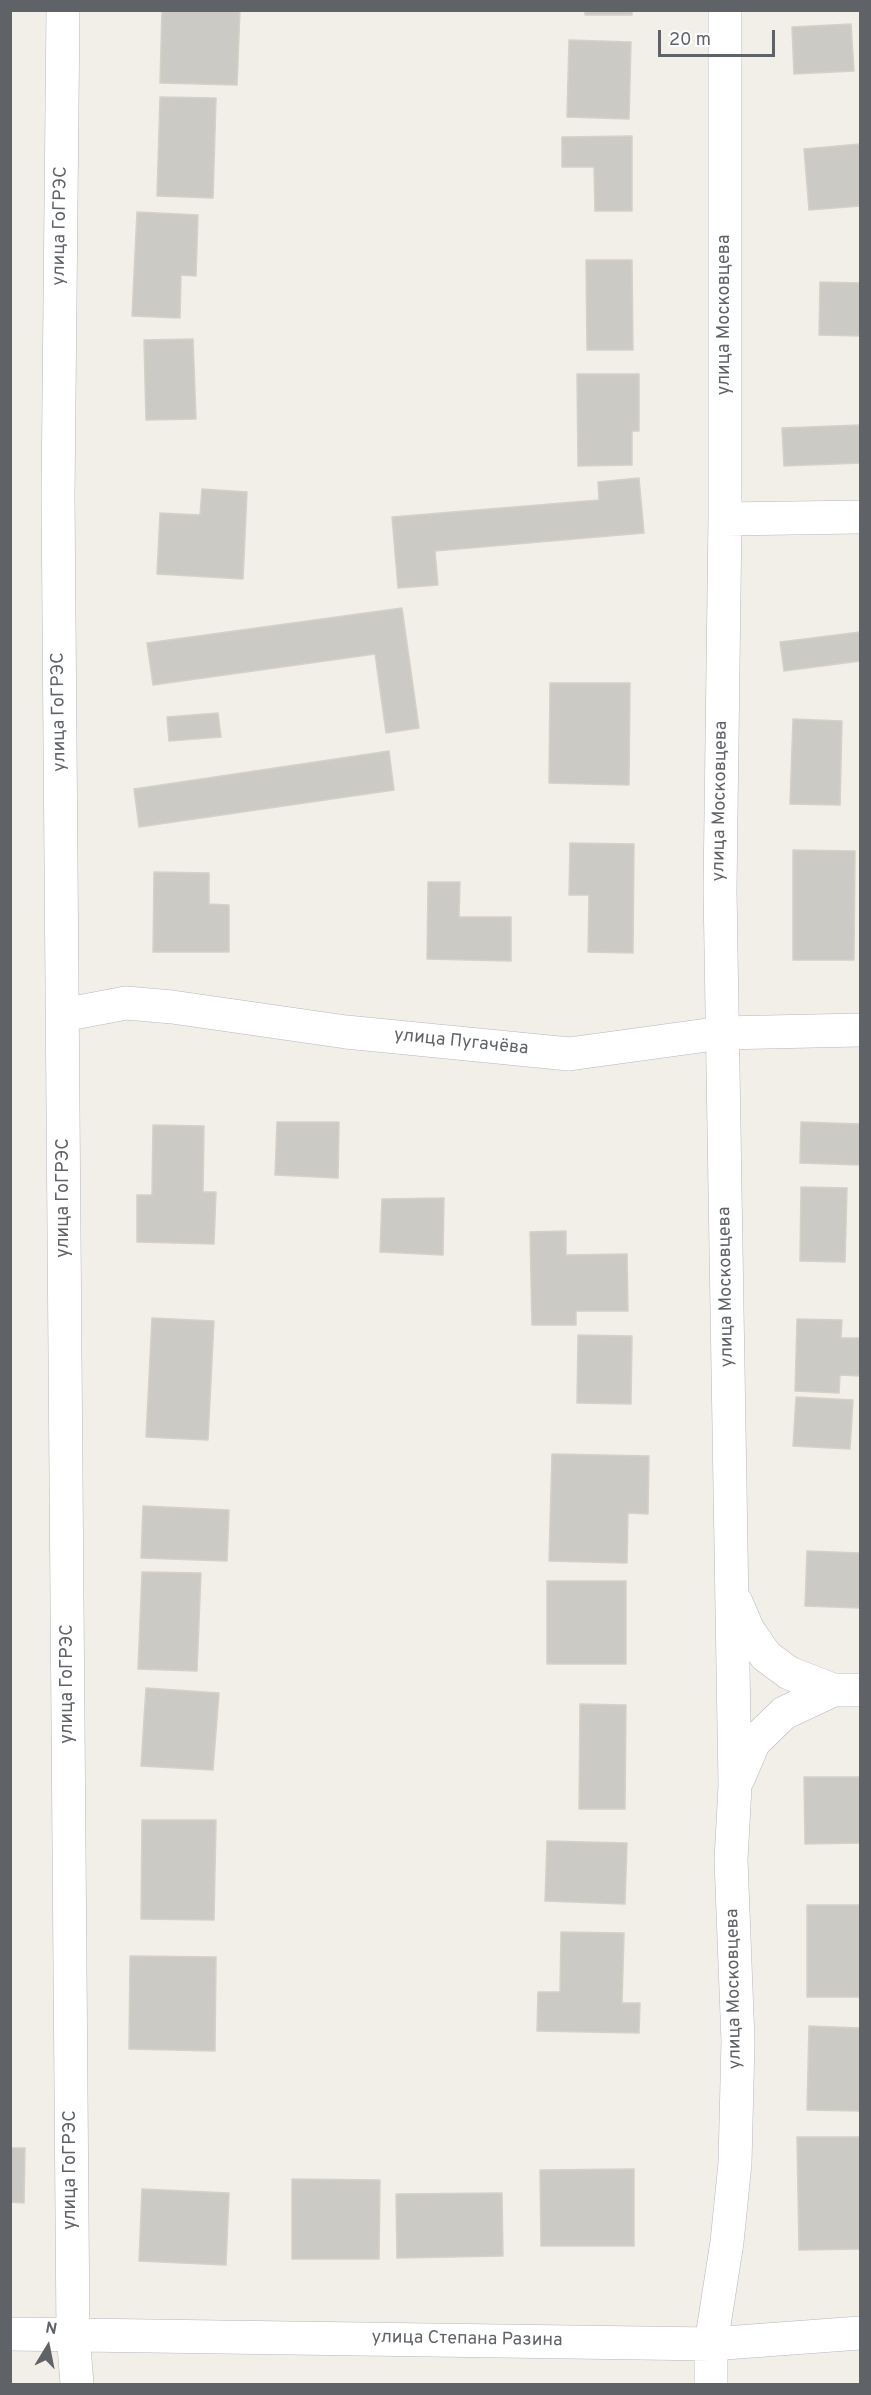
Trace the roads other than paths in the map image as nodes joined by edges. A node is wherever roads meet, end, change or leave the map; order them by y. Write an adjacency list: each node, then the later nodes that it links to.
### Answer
1 (63, 10): 5 (street, улица ГоГРЭС)
2 (725, 10): 4 (street, улица Московцева)
3 (861, 517): 4 (street)
4 (725, 519): 7 (street, улица Московцева)
5 (63, 1015): 7 (street, улица Пугачёва); 13 (street, улица ГоГРЭС)
6 (861, 1030): 7 (street, улица Пугачёва)
7 (722, 1033): 8 (street, улица Московцева)
8 (732, 1592): 9 (street, улица Московцева); 10 (street, улица Московцева)
9 (847, 1690): 10 (street)
10 (735, 1786): 14 (street, улица Московцева)
11 (861, 2333): 14 (street, улица Степана Разина)
12 (10, 2334): 13 (street, улица Степана Разина)
13 (73, 2334): 14 (street, улица Степана Разина); 15 (street, улица ГоГРЭС)
14 (711, 2344): 16 (street, улица Московцева)
15 (77, 2385)
16 (711, 2385)

